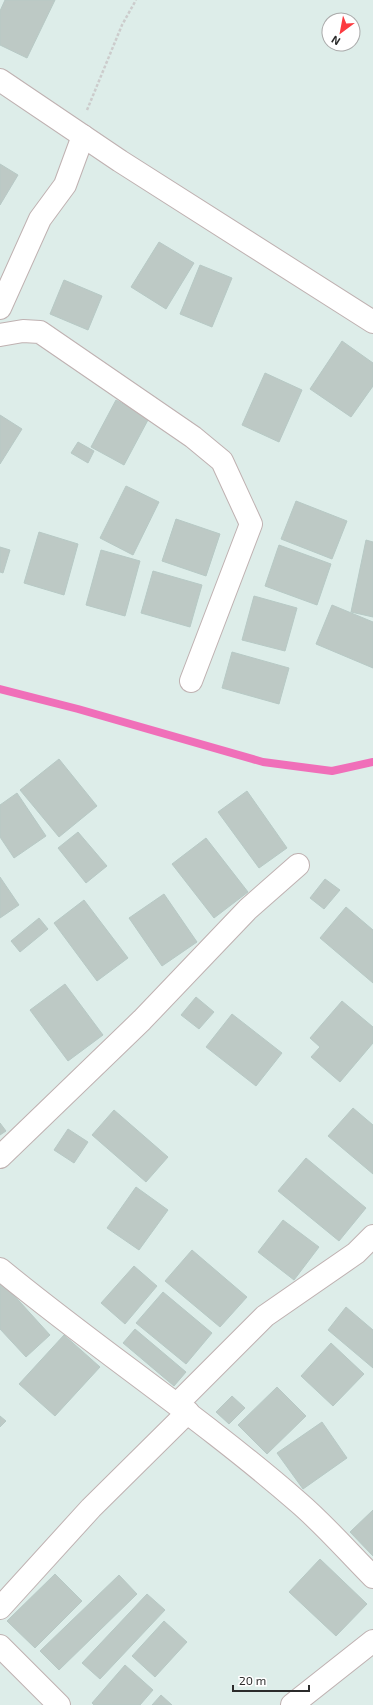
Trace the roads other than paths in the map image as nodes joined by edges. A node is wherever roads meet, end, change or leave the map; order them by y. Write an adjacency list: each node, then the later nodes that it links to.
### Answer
1 (0, 80): 2 (street)
2 (81, 134): 3 (street); 4 (street)
3 (0, 308)
4 (373, 322)
5 (0, 335): 6 (street)
6 (191, 681)
7 (298, 865): 8 (street)
8 (0, 1157)
9 (373, 1236): 11 (street)
10 (0, 1269): 11 (street)
11 (183, 1408): 12 (street); 13 (street)
12 (373, 1577)
13 (0, 1608)
14 (373, 1641): 17 (street)
15 (0, 1646): 16 (street)
16 (60, 1705)
17 (292, 1705)

